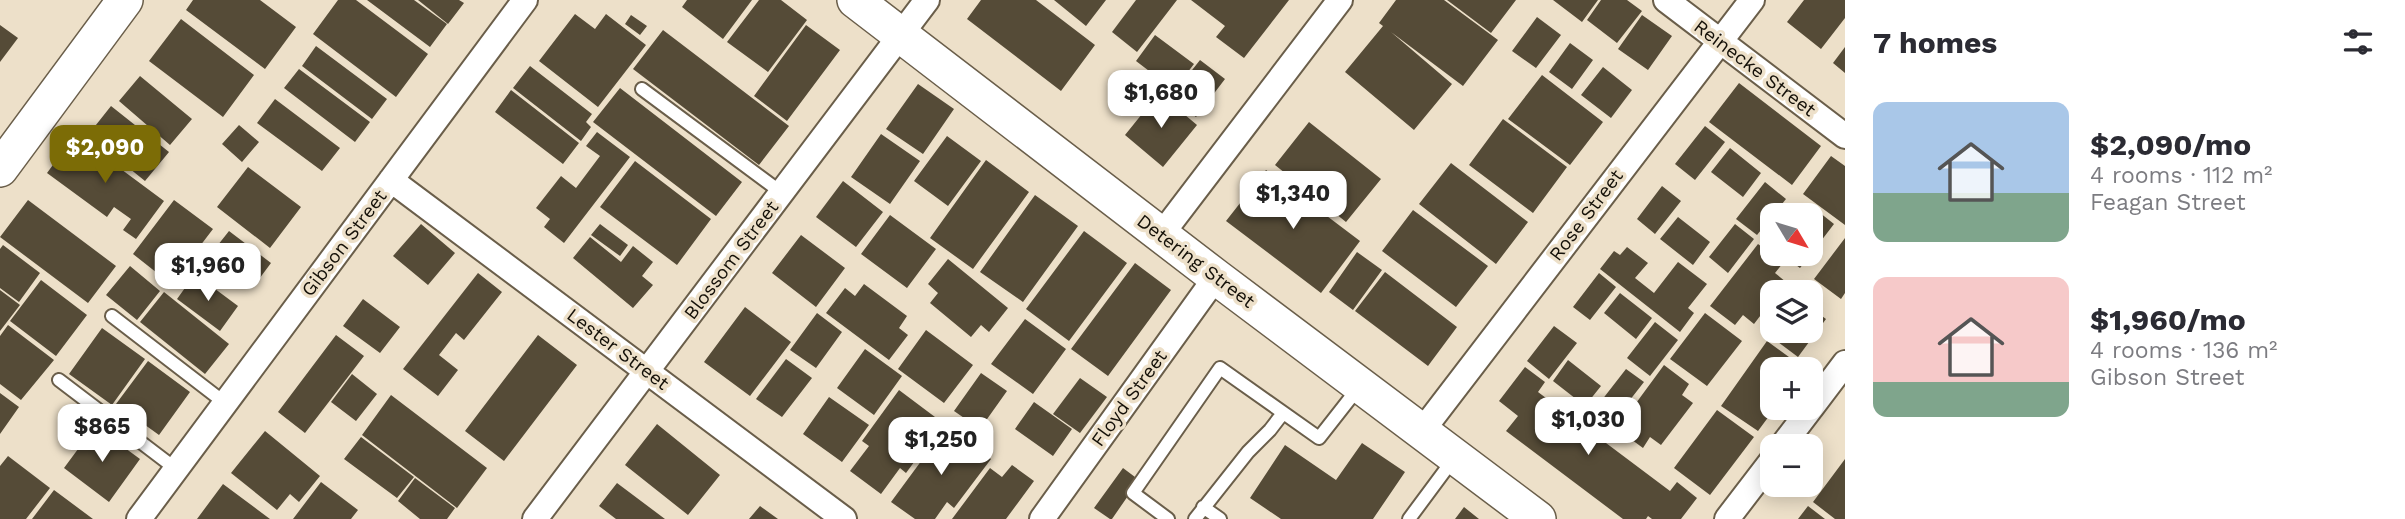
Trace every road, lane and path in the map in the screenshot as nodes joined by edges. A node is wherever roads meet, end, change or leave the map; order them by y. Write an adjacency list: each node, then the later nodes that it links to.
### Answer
1 (125, 0): 12 (street)
2 (525, 0): 13 (street, Gibson Street)
3 (855, 0): 8 (street, Detering Street)
4 (927, 0): 8 (street, Blossom Street)
5 (1340, 0): 15 (street)
6 (1666, 0): 9 (street, Reinecke Street)
7 (1752, 0): 9 (street, Rose Street)
8 (901, 35): 14 (street, Blossom Street); 15 (street, Detering Street)
9 (1720, 41): 11 (street, Reinecke Street); 26 (street, Rose Street)
10 (642, 89): 14 (lane)
11 (1845, 136)
12 (0, 169)
13 (391, 180): 19 (street, Lester Street); 23 (street, Gibson Street)
14 (782, 193): 19 (street, Blossom Street)
15 (1161, 235): 16 (street, Detering Street)
16 (1216, 276): 21 (street, Detering Street); 35 (street, Floyd Street)
17 (112, 316): 23 (lane)
18 (1845, 363): 22 (street)
19 (648, 372): 33 (street, Blossom Street); 34 (street, Lester Street)
20 (59, 380): 29 (lane)
21 (1360, 386): 24 (lane); 26 (street, Detering Street)
22 (1823, 392)
23 (225, 403): 29 (street, Gibson Street)
24 (1283, 413): 31 (lane); 36 (lane)
25 (1802, 420): 27 (street)
26 (1422, 431): 28 (street, Detering Street)
27 (1791, 434)
28 (1456, 457): 39 (lane); 40 (street, Detering Street)
29 (176, 469): 32 (street, Gibson Street)
30 (1760, 476): 41 (street)
31 (1203, 507): 37 (lane); 38 (lane)
32 (139, 519)
33 (535, 519)
34 (844, 519)
35 (1042, 519)
36 (1168, 519)
37 (1195, 519)
38 (1220, 519)
39 (1409, 519)
40 (1538, 519)
41 (1727, 519)

